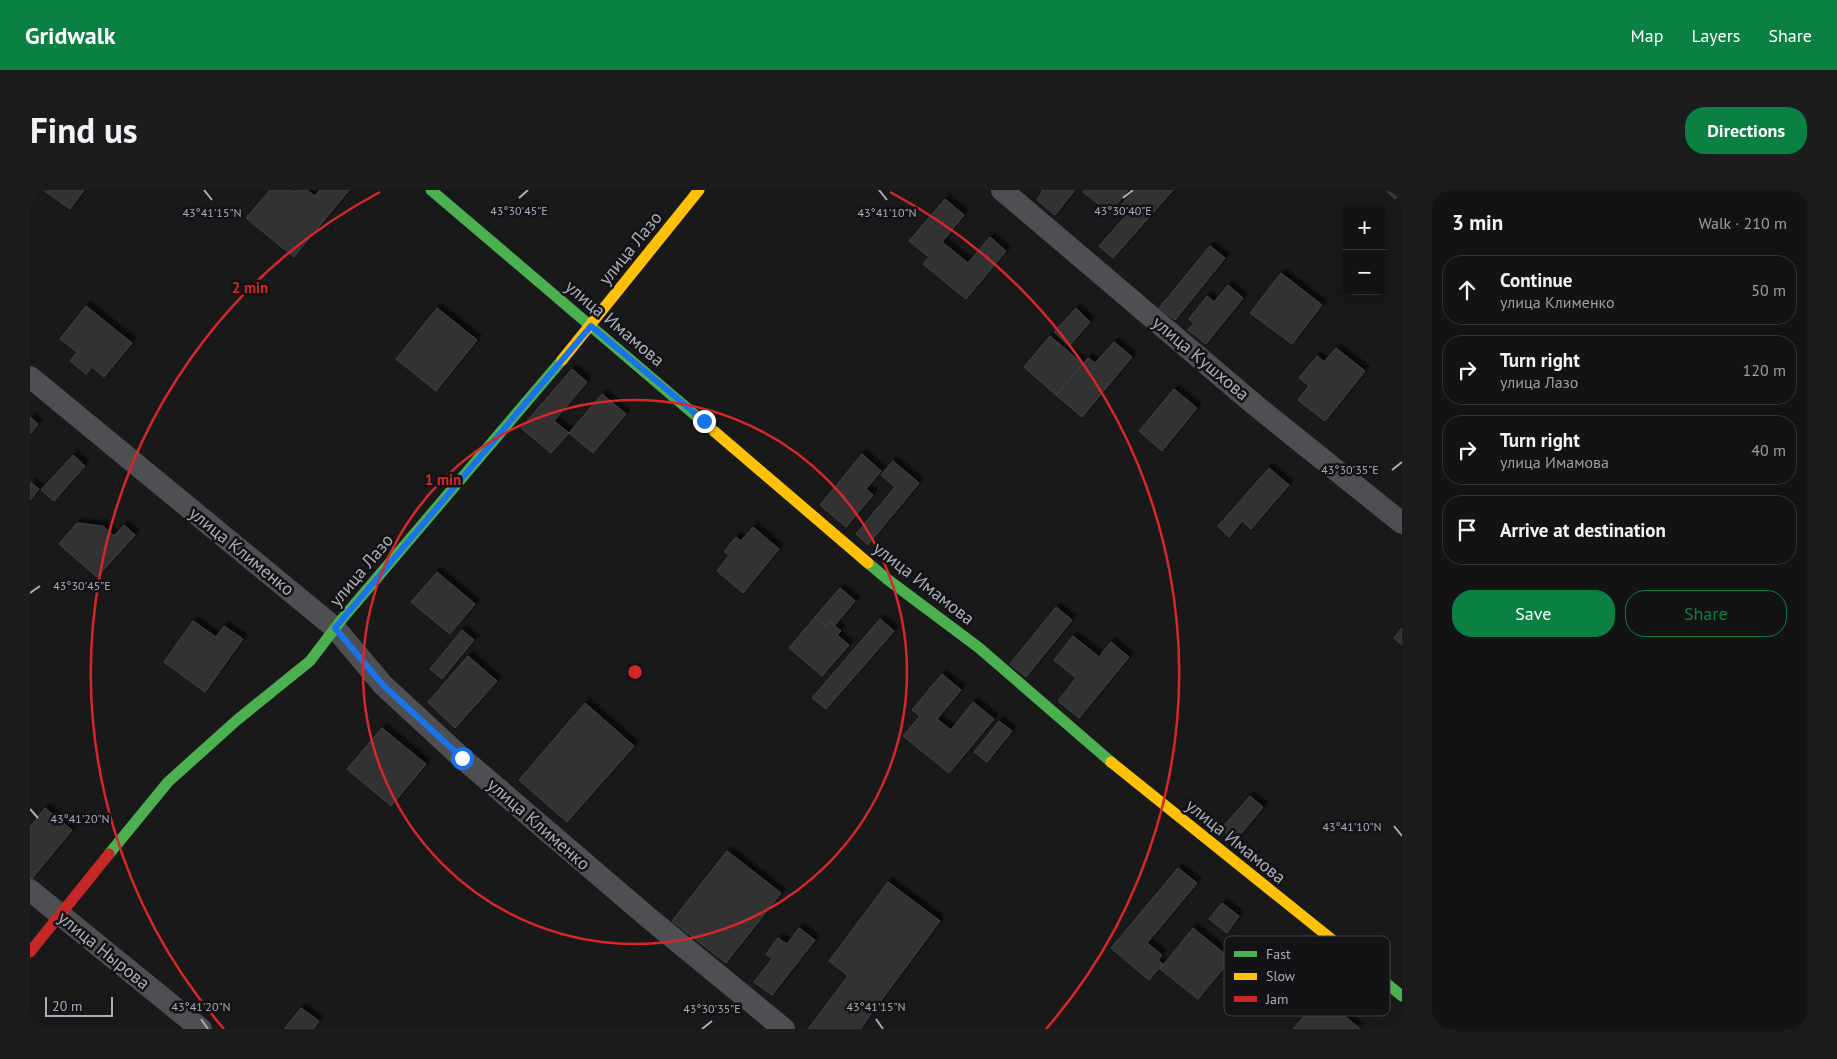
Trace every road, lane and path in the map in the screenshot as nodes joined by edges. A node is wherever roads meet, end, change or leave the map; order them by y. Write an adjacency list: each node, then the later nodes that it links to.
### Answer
1 (431, 190): 4 (street, улица Имамова)
2 (699, 190): 4 (street, улица Лазо)
3 (1002, 190): 6 (street, улица Кушхова)
4 (591, 326): 7 (street, улица Лазо); 10 (street, улица Имамова)
5 (30, 377): 7 (street, улица Клименко)
6 (1402, 523)
7 (335, 628): 9 (street, улица Лазо); 15 (street, улица Клименко)
8 (30, 890): 9 (street, улица Нырова)
9 (61, 914): 11 (street, улица Лазо); 14 (street, улица Нырова)
10 (1327, 936)
11 (30, 952)
12 (1390, 986): 13 (street, улица Имамова)
13 (1402, 996)
14 (201, 1029)
15 (784, 1029)

